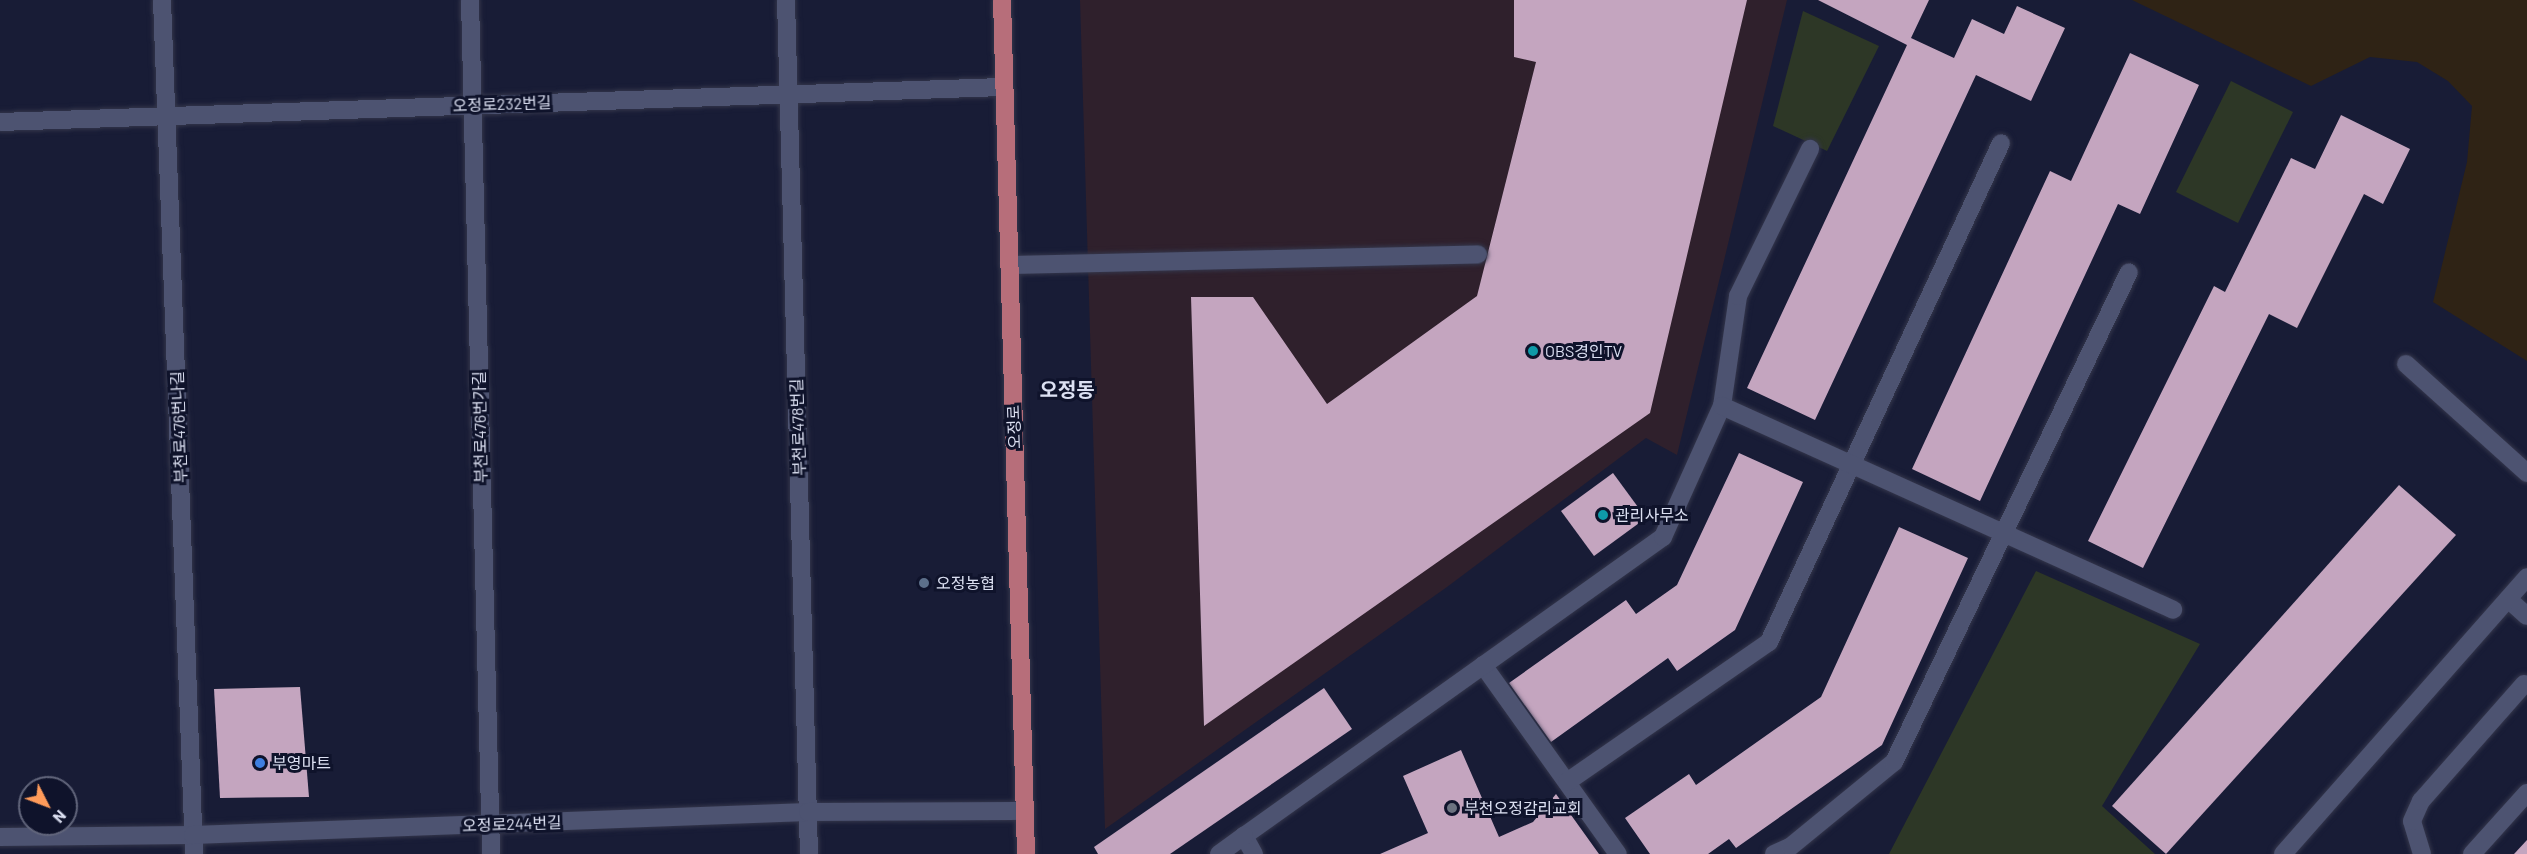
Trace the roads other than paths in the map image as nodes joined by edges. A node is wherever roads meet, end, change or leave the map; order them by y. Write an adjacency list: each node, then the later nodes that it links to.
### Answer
1 (162, 0): 8 (street, 부천로476번나길)
2 (470, 0): 7 (street, 부천로476번가길)
3 (786, 0): 6 (street, 부천로478번길)
4 (1002, 0): 5 (main road, 오정로)
5 (1004, 87): 6 (street, 오정로232번길); 13 (main road, 오정로)
6 (789, 94): 7 (street, 오정로232번길); 29 (street, 부천로478번길)
7 (473, 105): 8 (street, 오정로232번길); 30 (street, 부천로476번가길)
8 (168, 116): 9 (street, 오정로232번길); 31 (street, 부천로476번나길)
9 (0, 122)
10 (2001, 143): 17 (street)
11 (1810, 149): 16 (street)
12 (1478, 254): 13 (street)
13 (1009, 266): 28 (main road, 오정로)
14 (2129, 272): 19 (street)
15 (2406, 364): 18 (street)
16 (1722, 406): 17 (street); 24 (street)
17 (1851, 464): 19 (street); 26 (street)
18 (2527, 473)
19 (2006, 534): 22 (street); 41 (street)
20 (2527, 577): 21 (street)
21 (2508, 599): 23 (street); 42 (street)
22 (2173, 610)
23 (2527, 616)
24 (1483, 665): 26 (street); 32 (street)
25 (2524, 684): 43 (street)
26 (1567, 782): 40 (street)
27 (2527, 792): 44 (street)
28 (1024, 811): 29 (street, 오정로244번길); 37 (main road, 오정로)
29 (808, 812): 30 (street, 오정로244번길); 36 (street, 부천로478번길)
30 (490, 826): 31 (street, 오정로244번길); 35 (street, 부천로476번가길)
31 (193, 835): 33 (street, 오정로244번길); 34 (street, 부천로476번나길)
32 (1244, 836): 38 (street); 39 (street)
33 (0, 837)
34 (194, 854)
35 (491, 854)
36 (809, 854)
37 (1026, 854)
38 (1218, 854)
39 (1254, 854)
40 (1618, 854)
41 (1774, 854)
42 (2283, 854)
43 (2422, 854)
44 (2472, 854)

